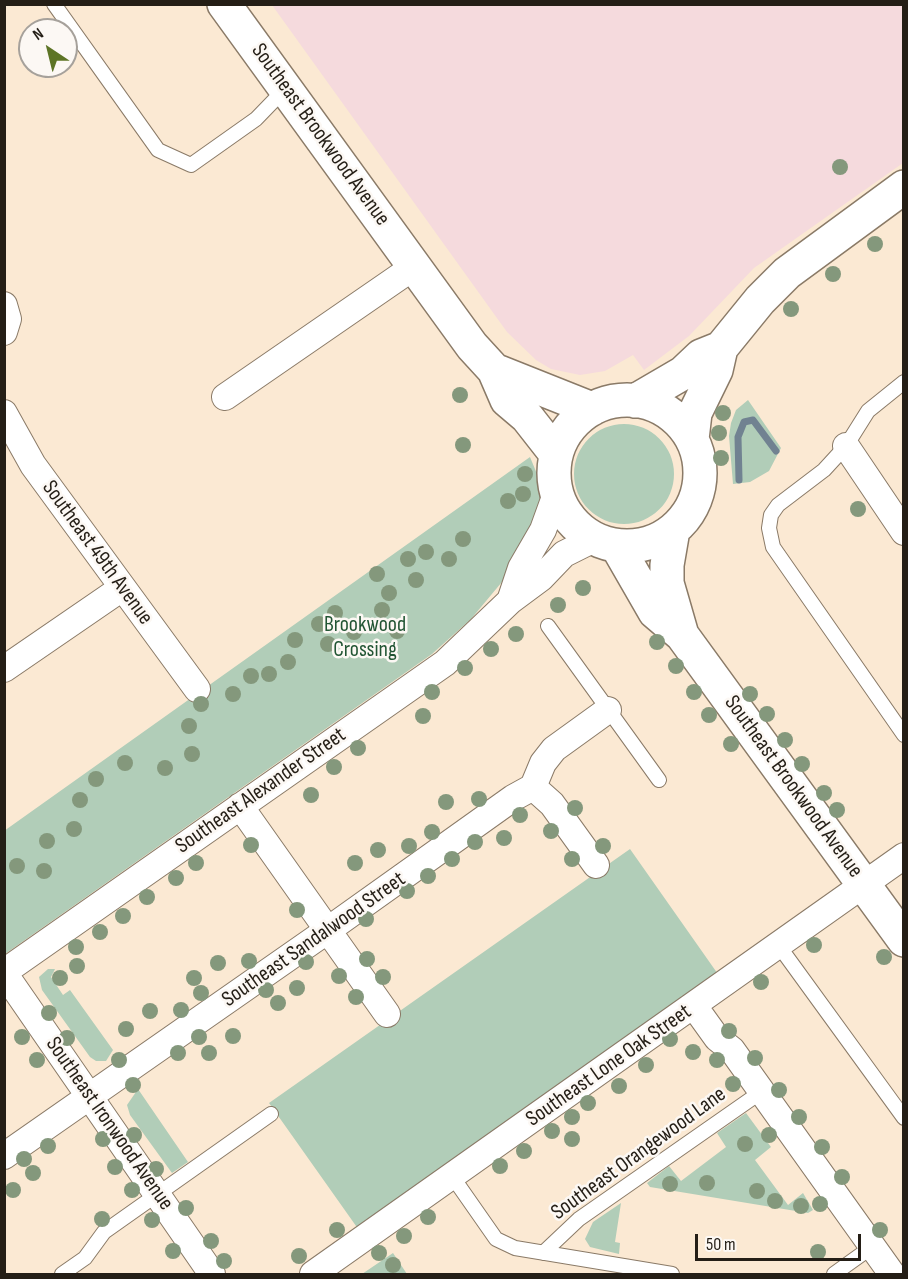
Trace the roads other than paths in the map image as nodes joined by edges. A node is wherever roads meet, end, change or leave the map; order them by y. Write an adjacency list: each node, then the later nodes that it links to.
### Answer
1 (54, 4): 3 (lane)
2 (224, 4): 3 (street, Southeast Brookwood Avenue)
3 (286, 88): 5 (street, Southeast Brookwood Avenue)
4 (903, 187): 8 (street)
5 (415, 266): 9 (street, Southeast Brookwood Avenue); 11 (street)
6 (4, 304): 7 (street)
7 (4, 332)
8 (721, 348): 12 (street); 15 (street)
9 (494, 370): 13 (street, Southeast Brookwood Avenue); 17 (street, Southeast Brookwood Avenue)
10 (903, 382): 16 (lane)
11 (225, 397)
12 (634, 401): 13 (street); 15 (street)
13 (592, 409): 17 (street)
14 (4, 413): 22 (street, Southeast 49th Avenue)
15 (692, 440): 19 (street)
16 (846, 446): 20 (street); 29 (lane)
17 (556, 454): 18 (street)
18 (556, 494): 21 (street); 23 (street, Southeast Alexander Street)
19 (673, 530): 21 (street); 25 (street, Southeast Brookwood Avenue)
20 (903, 532)
21 (605, 543): 23 (street, Southeast Alexander Street); 25 (street, Southeast Brookwood Avenue)
22 (122, 588): 26 (street); 27 (street, Southeast 49th Avenue)
23 (510, 601): 32 (street, Southeast Alexander Street)
24 (548, 626): 28 (lane)
25 (682, 635): 35 (street, Southeast Brookwood Avenue)
26 (4, 669)
27 (197, 689)
28 (608, 710): 30 (lane); 31 (street)
29 (903, 735)
30 (659, 780)
31 (533, 787): 34 (street); 36 (street, Southeast Sandalwood Street)
32 (240, 806): 36 (street); 39 (street, Southeast Alexander Street)
33 (903, 856): 35 (street, Southeast Lone Oak Street)
34 (596, 865)
35 (864, 885): 37 (street, Southeast Brookwood Avenue); 38 (street, Southeast Lone Oak Street)
36 (328, 930): 41 (street); 43 (street, Southeast Sandalwood Street)
37 (903, 940)
38 (779, 946): 40 (street, Southeast Lone Oak Street); 45 (lane)
39 (4, 972): 43 (street, Southeast Ironwood Avenue)
40 (694, 1006): 42 (street); 47 (street, Southeast Lone Oak Street)
41 (387, 1014)
42 (761, 1092): 49 (street); 50 (lane, Southeast Orangewood Lane)
43 (91, 1097): 46 (street, Southeast Sandalwood Street); 48 (street, Southeast Ironwood Avenue)
44 (271, 1114): 48 (lane)
45 (903, 1118)
46 (4, 1156)
47 (452, 1176): 50 (lane); 53 (street, Southeast Lone Oak Street)
48 (158, 1195): 51 (lane); 52 (street, Southeast Ironwood Avenue)
49 (873, 1246): 55 (lane); 56 (street)
50 (543, 1253): 54 (lane)
51 (62, 1275)
52 (212, 1275)
53 (313, 1275)
54 (672, 1275)
55 (834, 1275)
56 (892, 1275)

